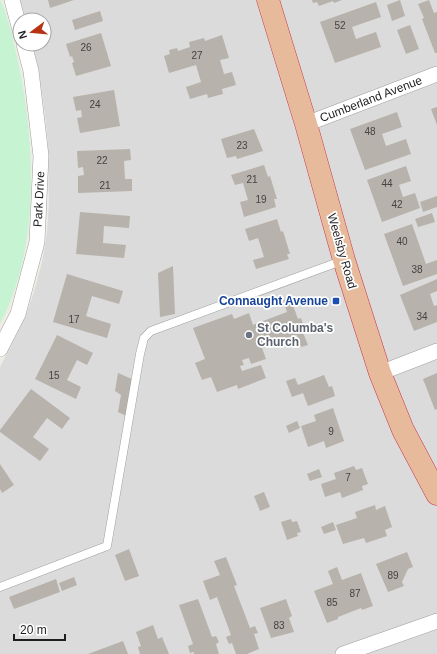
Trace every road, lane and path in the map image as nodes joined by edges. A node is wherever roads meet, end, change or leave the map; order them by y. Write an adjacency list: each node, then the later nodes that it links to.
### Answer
1 (12, 0): 3 (street)
2 (268, 0): 6 (highway, Weelsby Road)
3 (15, 12)
4 (26, 52): 8 (street, Park Drive)
5 (437, 74): 6 (street, Cumberland Avenue)
6 (306, 124): 7 (highway, Weelsby Road)
7 (344, 260): 10 (highway, Weelsby Road); 12 (lane)
8 (0, 349)
9 (437, 351): 10 (street)
10 (380, 373): 11 (highway, Weelsby Road)
11 (437, 494)
12 (0, 587)
13 (437, 620): 14 (street)
14 (343, 654)

